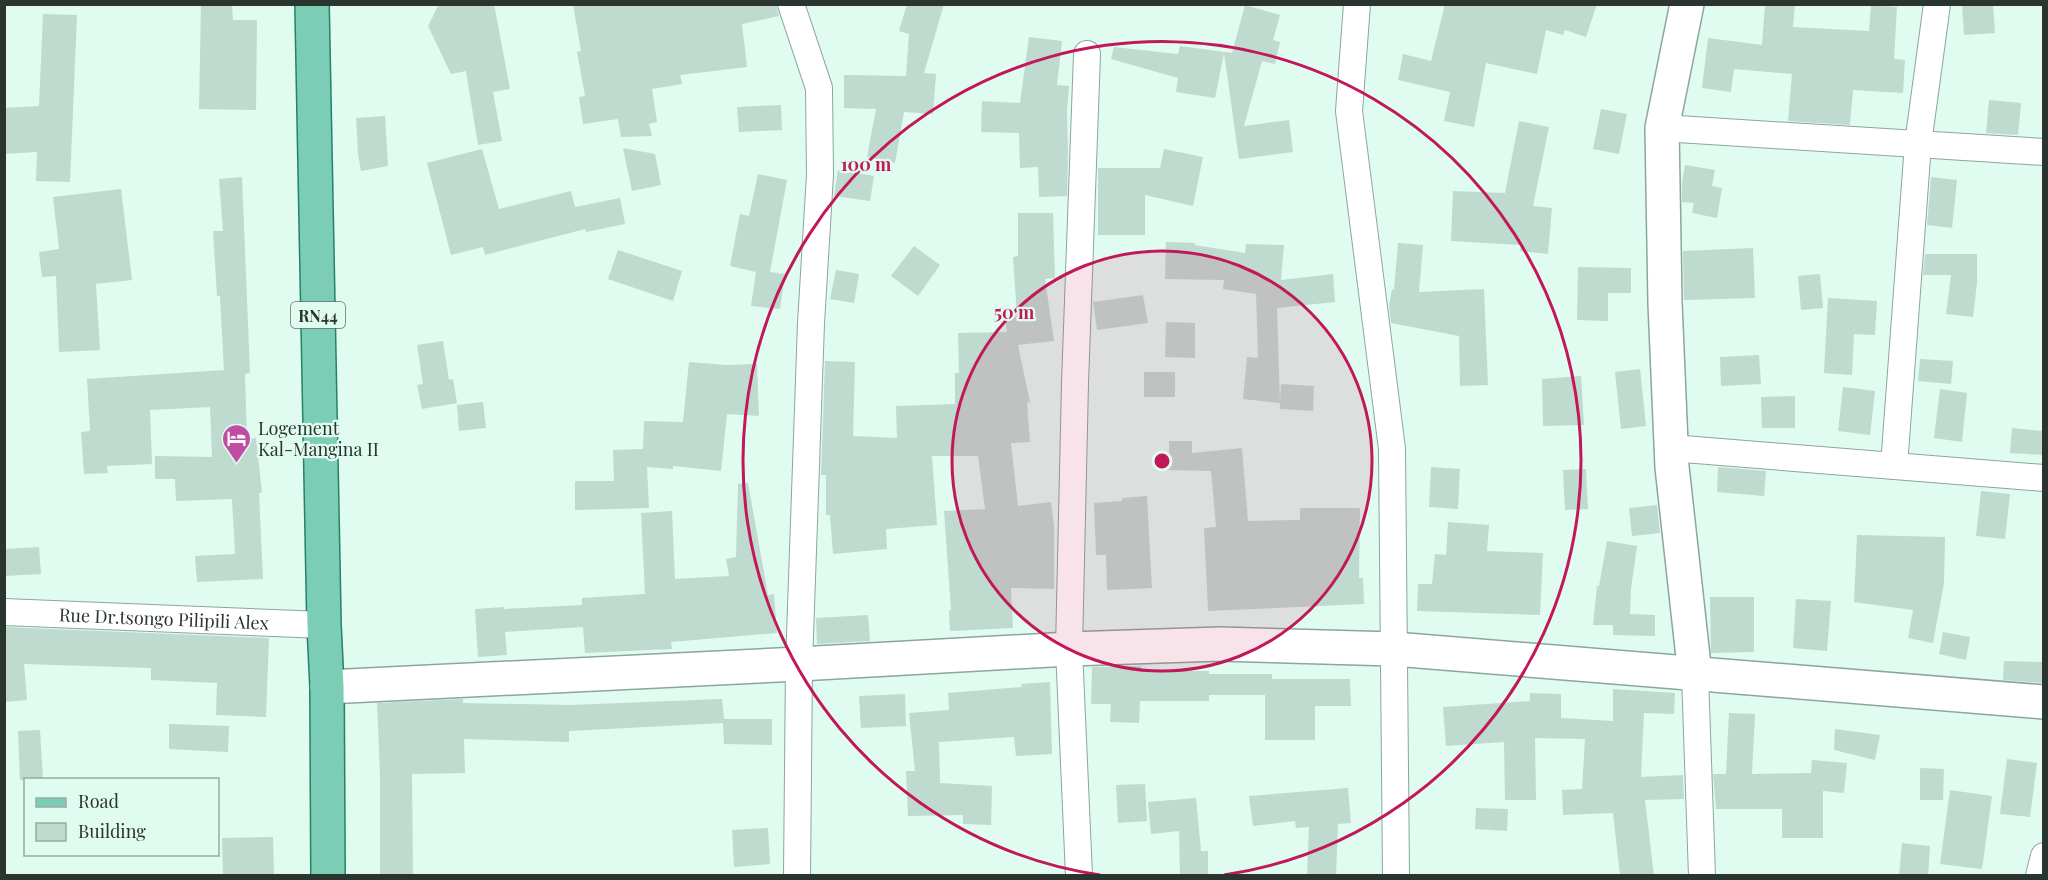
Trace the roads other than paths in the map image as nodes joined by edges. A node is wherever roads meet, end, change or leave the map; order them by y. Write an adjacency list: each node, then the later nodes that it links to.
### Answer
1 (312, 4): 14 (main road, RN44)
2 (791, 4): 17 (street)
3 (1357, 4): 16 (street)
4 (1687, 4): 7 (street)
5 (1937, 4): 8 (street)
6 (1087, 54): 15 (street)
7 (1662, 128): 8 (street); 10 (street)
8 (1918, 144): 9 (street); 11 (street)
9 (2043, 152)
10 (1671, 448): 11 (street); 18 (street)
11 (1894, 466): 12 (street)
12 (2043, 478)
13 (4, 612): 14 (street, Rue Dr.tsongo Pilipili Alex)
14 (324, 626): 19 (main road, RN44)
15 (1069, 648): 16 (street); 17 (street); 24 (street)
16 (1394, 649): 18 (street); 25 (street)
17 (800, 664): 19 (street); 23 (street)
18 (1695, 675): 20 (street); 26 (street)
19 (327, 687): 22 (main road, RN44)
20 (2043, 702)
21 (2043, 856): 27 (street)
22 (328, 876)
23 (797, 876)
24 (1078, 876)
25 (1396, 876)
26 (1702, 876)
27 (2039, 876)

